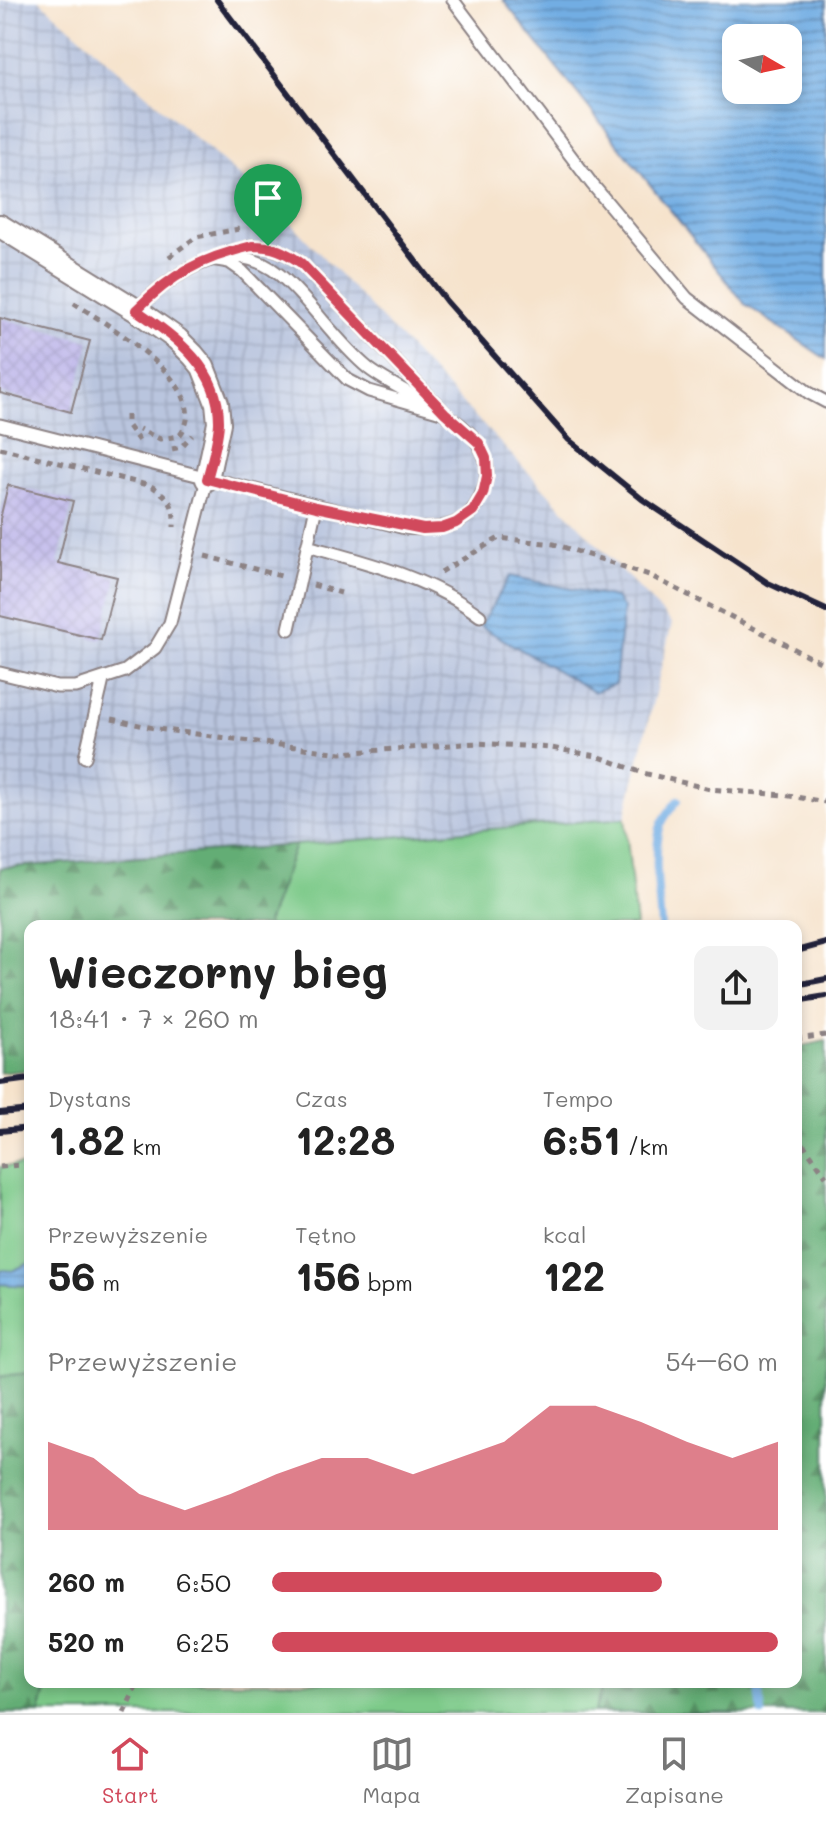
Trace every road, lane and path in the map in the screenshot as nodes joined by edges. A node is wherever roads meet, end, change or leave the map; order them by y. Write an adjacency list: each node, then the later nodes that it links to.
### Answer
1 (453, 0): 8 (lane)
2 (0, 226): 4 (street)
3 (211, 259): 6 (lane); 9 (lane); 9 (lane); 9 (lane)
4 (98, 287): 6 (street); 7 (path)
5 (65, 297): 13 (path)
6 (136, 310): 17 (street)
7 (135, 335)
8 (826, 402)
9 (445, 413): 18 (lane)
10 (127, 415): 14 (path)
11 (0, 425): 17 (lane)
12 (195, 426): 16 (path)
13 (139, 429)
14 (141, 443)
15 (0, 448): 19 (path)
16 (162, 448)
17 (207, 479): 18 (lane); 26 (lane)
18 (316, 507): 20 (lane)
19 (172, 536)
20 (307, 546): 21 (lane); 23 (lane)
21 (423, 583): 22 (lane); 24 (path)
22 (480, 616)
23 (289, 629)
24 (826, 665)
25 (0, 673): 26 (lane)
26 (103, 680): 27 (lane)
27 (95, 716): 28 (lane); 29 (path)
28 (85, 757)
29 (826, 802)
30 (826, 1035): 31 (path)
31 (802, 1038)
32 (802, 1142): 35 (path)
33 (24, 1165): 34 (path)
34 (0, 1167)
35 (826, 1176)
36 (135, 1688): 37 (path)
37 (124, 1713)

